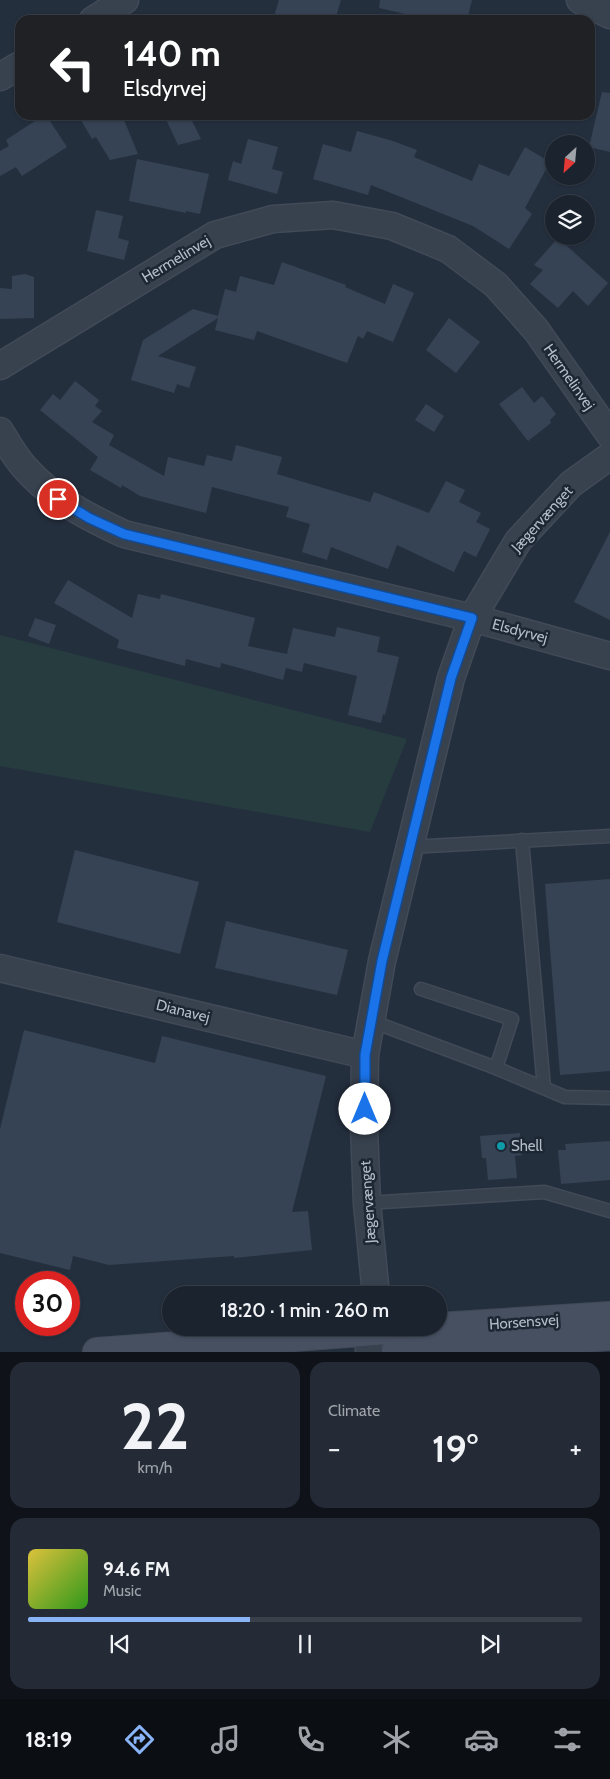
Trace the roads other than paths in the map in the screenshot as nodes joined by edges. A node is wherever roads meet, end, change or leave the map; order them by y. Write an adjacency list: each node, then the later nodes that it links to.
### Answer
1 (125, 0): 3 (street)
2 (580, 0): 4 (street)
3 (100, 15)
4 (610, 15)
5 (15, 68): 6 (street)
6 (0, 77)
7 (0, 366): 9 (street, Hermelinvej)
8 (0, 431): 11 (street, Elsdyrvej)
9 (610, 435)
10 (610, 456): 11 (street, Jægervænget)
11 (472, 618): 12 (street, Elsdyrvej); 15 (street, Jægervænget)
12 (610, 656)
13 (610, 836): 14 (lane)
14 (522, 840): 15 (lane); 21 (lane)
15 (410, 847): 18 (street, Jægervænget)
16 (0, 969): 19 (street, Dianavej)
17 (421, 989): 20 (lane)
18 (371, 1021): 19 (street, Jægervænget); 20 (lane)
19 (365, 1055): 23 (street, Jægervænget)
20 (496, 1068): 21 (lane)
21 (544, 1088): 22 (lane)
22 (610, 1098)
23 (367, 1203): 24 (lane); 25 (street, Jægervænget)
24 (610, 1211)
25 (375, 1286)
26 (610, 1316): 27 (main road, Horsensvej)
27 (447, 1326)
28 (384, 1336): 30 (main road)
29 (610, 1336): 32 (main road)
30 (365, 1341): 31 (main road)
31 (97, 1352)
32 (396, 1352)

